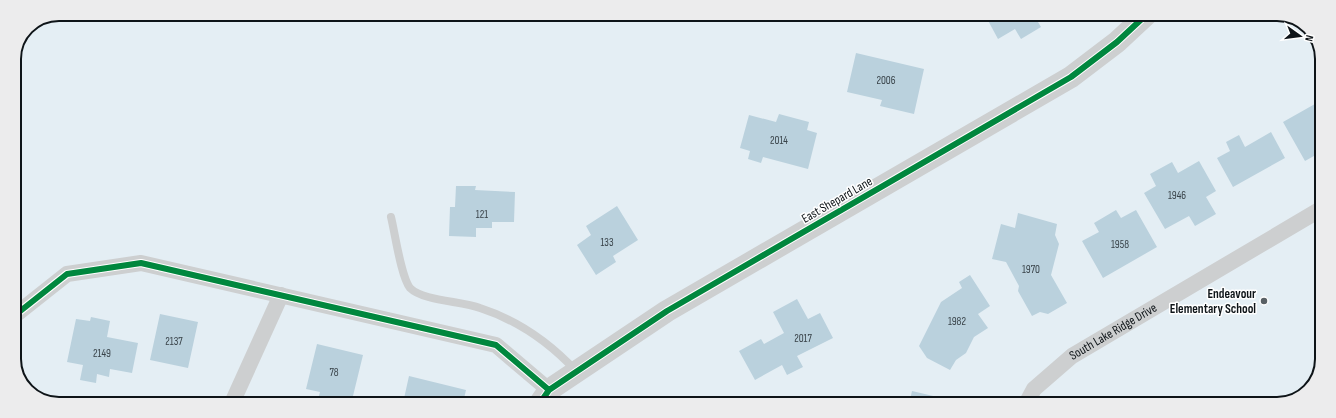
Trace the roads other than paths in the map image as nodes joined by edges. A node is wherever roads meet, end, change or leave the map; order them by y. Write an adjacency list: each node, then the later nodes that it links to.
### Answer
1 (1140, 21): 6 (street, East Shepard Lane)
2 (1315, 213): 9 (street, South Lake Ridge Drive)
3 (391, 217): 6 (lane)
4 (281, 295): 5 (street); 7 (street); 8 (street)
5 (21, 310)
6 (576, 372): 8 (street, East Shepard Lane)
7 (235, 397)
8 (545, 397)
9 (1030, 397)

